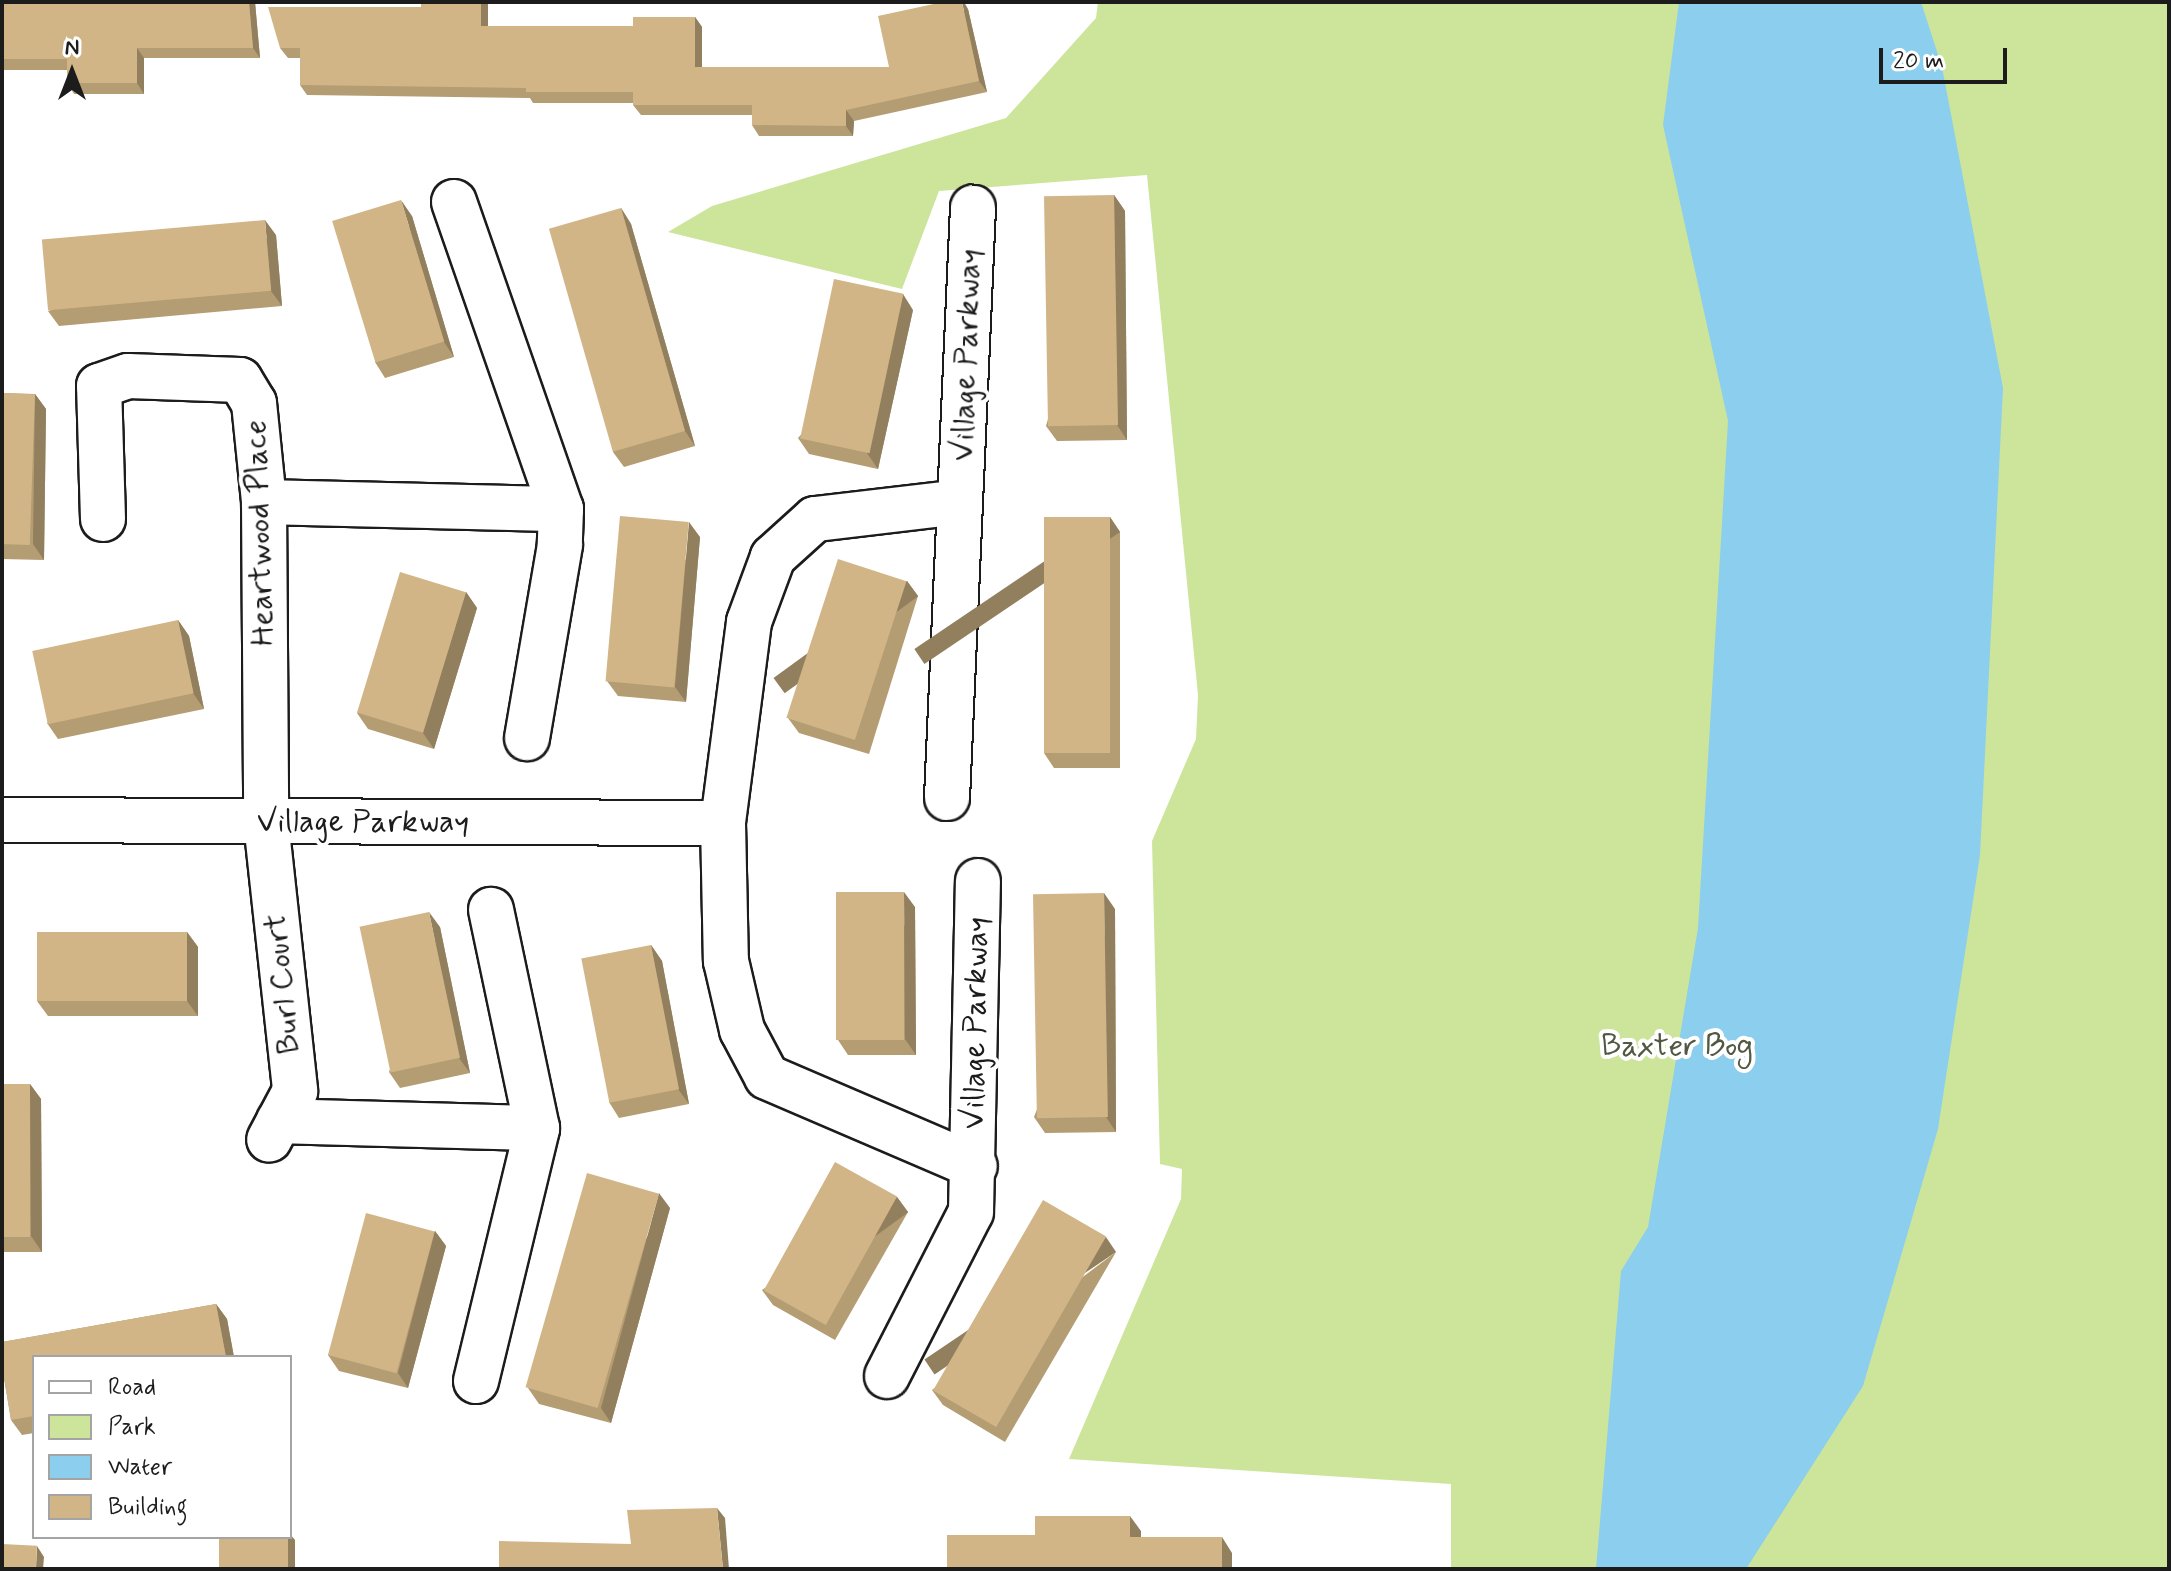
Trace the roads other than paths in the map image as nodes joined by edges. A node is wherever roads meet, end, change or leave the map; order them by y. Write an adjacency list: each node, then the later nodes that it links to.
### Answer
1 (454, 202): 5 (street)
2 (973, 208): 4 (street, Village Parkway)
3 (264, 502): 5 (street); 6 (street, Heartwood Place); 10 (street, Heartwood Place)
4 (960, 502): 8 (street, Village Parkway); 11 (street, Village Parkway)
5 (561, 509): 7 (street)
6 (103, 519)
7 (527, 738)
8 (947, 798)
9 (2, 820): 10 (street, Village Parkway)
10 (266, 822): 11 (street, Village Parkway); 14 (street, Burl Court)
11 (723, 823): 15 (street, Village Parkway)
12 (978, 881): 15 (street, Village Parkway)
13 (491, 910): 14 (street)
14 (537, 1128): 17 (street)
15 (975, 1166): 16 (street, Village Parkway)
16 (887, 1376)
17 (476, 1381)

